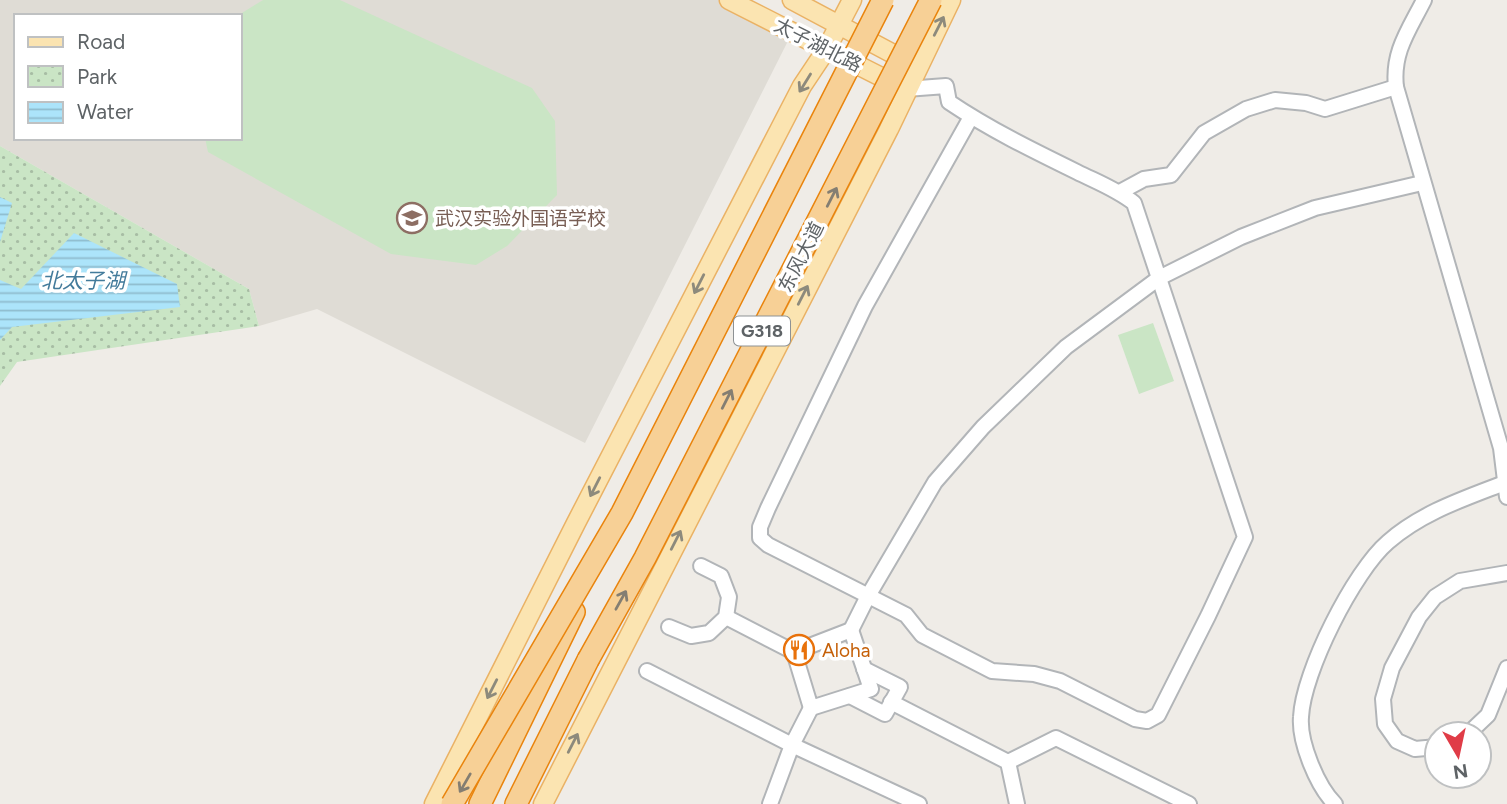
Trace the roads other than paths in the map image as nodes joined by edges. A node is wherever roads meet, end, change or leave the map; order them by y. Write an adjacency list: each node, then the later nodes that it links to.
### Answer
1 (729, 0): 9 (main road, 太子湖北路)
2 (792, 0): 8 (main road, 太子湖北路)
3 (852, 0): 8 (main road)
4 (883, 0): 18 (highway, G318, bridge)
5 (931, 0): 26 (highway, 东风大道 / G318, one-way to 5, bridge)
6 (951, 0): 10 (main road, one-way to 6)
7 (1424, 0): 11 (street)
8 (840, 25): 9 (main road); 10 (main road, 太子湖北路)
9 (827, 50): 12 (main road, 太子湖北路); 37 (main road, one-way to 37)
10 (918, 67): 12 (main road)
11 (1395, 87): 14 (street); 15 (street)
12 (906, 89): 13 (street); 42 (main road, one-way to 12)
13 (971, 117): 15 (street); 21 (street)
14 (1422, 183): 16 (street); 17 (street)
15 (1120, 192): 16 (street)
16 (1159, 278): 21 (street); 21 (street)
17 (1506, 487): 47 (street)
18 (622, 513): 38 (highway, one-way to 38, bridge); 39 (highway, G318, bridge)
19 (701, 566): 22 (street)
20 (1507, 573): 35 (street)
21 (868, 596): 24 (street)
22 (726, 617): 23 (street); 25 (street)
23 (669, 627)
24 (851, 630): 25 (street); 28 (street)
25 (794, 652): 32 (street)
26 (588, 660): 40 (highway, G318); 41 (highway)
27 (1507, 668): 33 (street)
28 (864, 669): 30 (street); 31 (street)
29 (647, 671): 34 (street)
30 (850, 696): 31 (street); 32 (street)
31 (891, 702): 36 (street)
32 (811, 708): 34 (street)
33 (1484, 720)
34 (792, 745): 43 (street); 44 (street)
35 (1423, 748)
36 (1008, 762): 45 (street); 46 (street)
37 (434, 804)
38 (453, 804)
39 (480, 804)
40 (516, 804)
41 (523, 804)
42 (543, 804)
43 (770, 804)
44 (919, 804)
45 (1017, 804)
46 (1189, 804)
47 (1335, 804)

